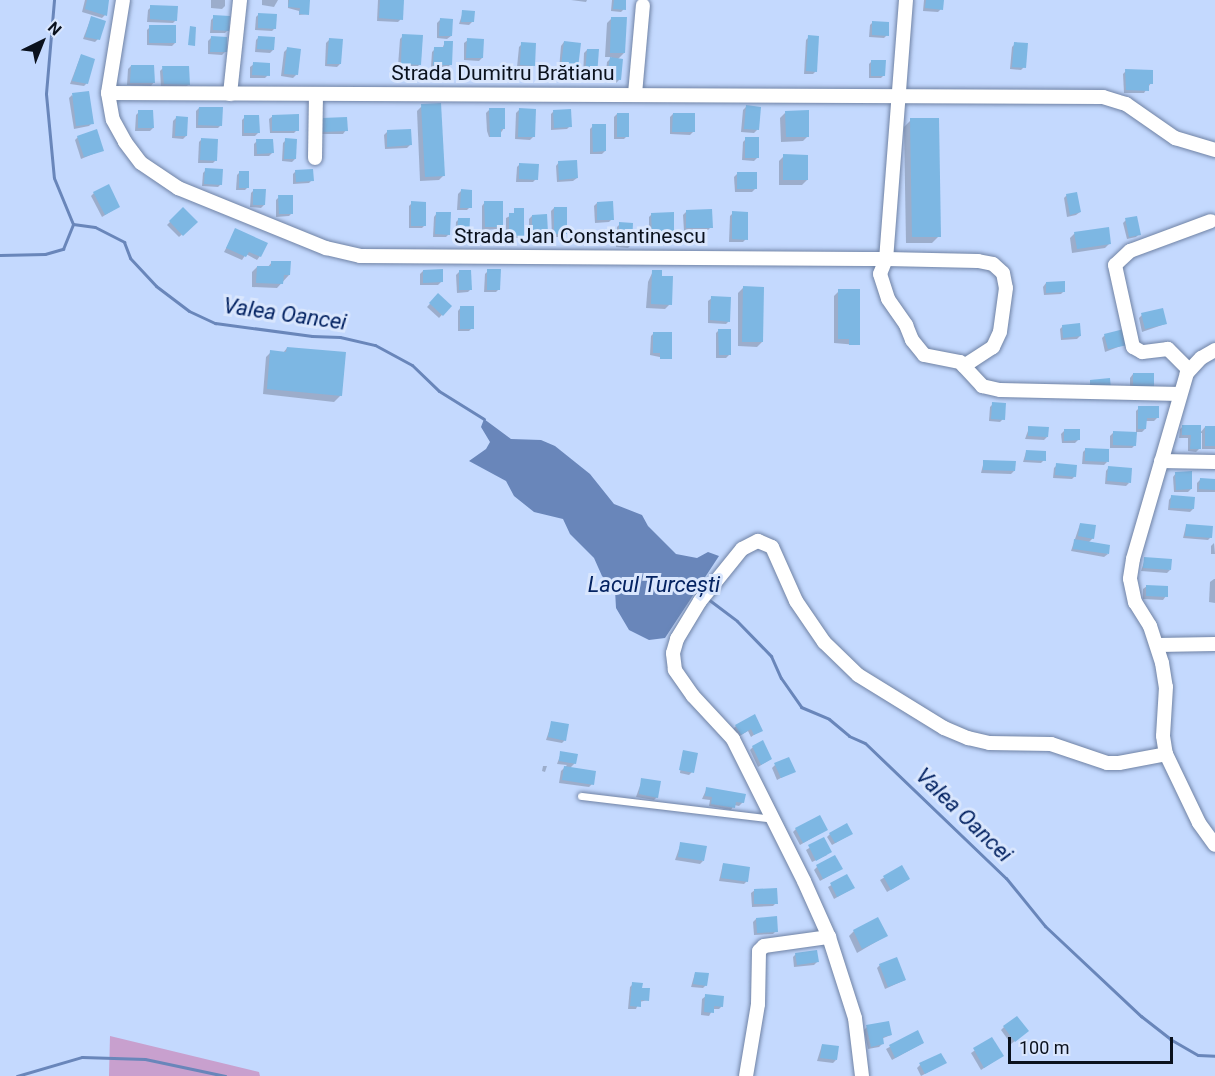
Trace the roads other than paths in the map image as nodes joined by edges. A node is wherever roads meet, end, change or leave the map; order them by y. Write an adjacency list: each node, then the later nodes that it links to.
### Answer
1 (123, 0): 5 (street)
2 (240, 0): 6 (street)
3 (906, 0): 9 (street)
4 (644, 5): 8 (street)
5 (108, 93): 6 (street, Strada Dumitru Brătianu); 13 (street, Strada Jan Constantinescu)
6 (230, 94): 7 (street, Strada Dumitru Brătianu)
7 (316, 94): 8 (street, Strada Dumitru Brătianu); 11 (street)
8 (635, 94): 9 (street, Strada Dumitru Brătianu)
9 (897, 95): 10 (street, Strada Dumitru Brătianu); 13 (street)
10 (1215, 150)
11 (315, 158)
12 (1210, 221): 16 (street)
13 (886, 259): 15 (street); 15 (street, Strada Jan Constantinescu)
14 (1215, 350): 16 (street)
15 (964, 366): 17 (street)
16 (1189, 370): 17 (street)
17 (1180, 394): 18 (street)
18 (1161, 461): 19 (street); 21 (street)
19 (1215, 462)
20 (1215, 644): 21 (street)
21 (1158, 645): 22 (street)
22 (1166, 754): 24 (street); 25 (street)
23 (581, 796): 24 (lane)
24 (774, 819): 26 (street)
25 (1215, 845)
26 (829, 937): 27 (street); 28 (street)
27 (746, 1076)
28 (861, 1076)

